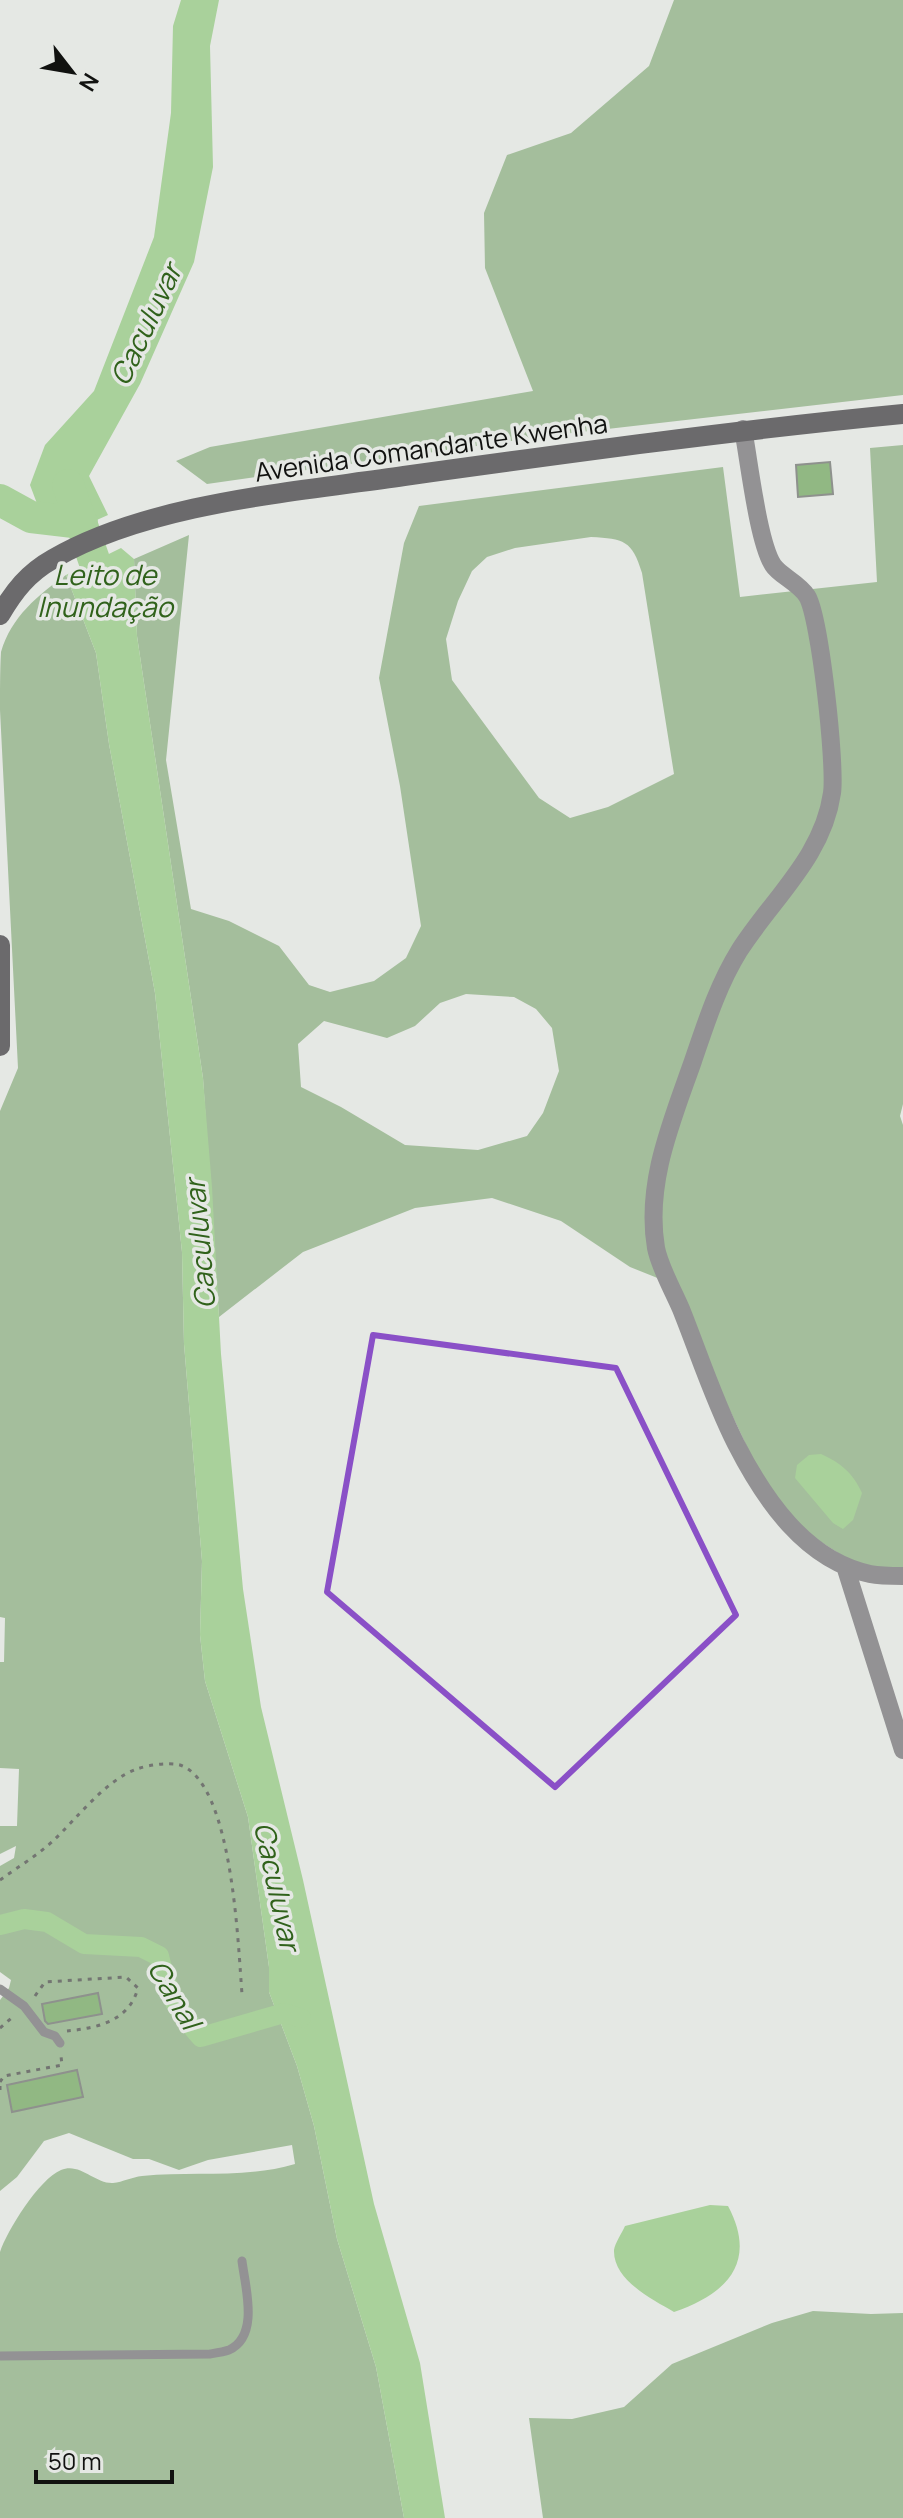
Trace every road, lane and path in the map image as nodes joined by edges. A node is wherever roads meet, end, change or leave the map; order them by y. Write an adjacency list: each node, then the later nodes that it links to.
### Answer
1 (903, 414): 2 (main road, Avenida Comandante Kwenha)
2 (743, 429): 3 (main road, Avenida Comandante Kwenha); 6 (street)
3 (0, 615)
4 (0, 945): 5 (main road)
5 (0, 1046)
6 (845, 1566): 7 (street); 8 (street)
7 (903, 1576)
8 (903, 1750)
9 (0, 1880): 11 (path)
10 (0, 1989): 12 (lane)
11 (242, 1994)
12 (24, 2006): 13 (path); 14 (lane); 14 (path)
13 (0, 2028)
14 (60, 2043): 15 (path)
15 (0, 2086)
16 (242, 2261): 17 (lane)
17 (0, 2356)

